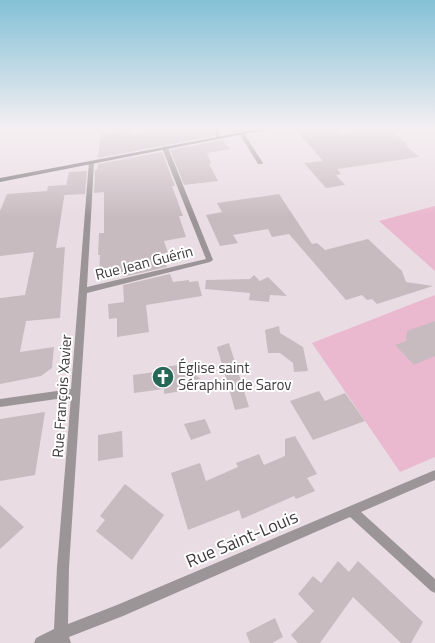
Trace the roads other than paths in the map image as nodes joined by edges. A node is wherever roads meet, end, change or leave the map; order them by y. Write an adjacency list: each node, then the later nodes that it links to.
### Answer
1 (117, 157): 4 (main road)
2 (169, 157): 7 (street, Rue Jean Guérin)
3 (256, 157): 5 (street)
4 (91, 162): 6 (main road); 7 (street, Rue François Xavier)
5 (260, 163)
6 (0, 180)
7 (83, 291): 8 (street, Rue François Xavier)
8 (76, 392): 9 (street); 13 (street, Rue François Xavier)
9 (0, 403)
10 (435, 475): 11 (street, Rue Saint-Louis)
11 (352, 512): 12 (street); 13 (street, Rue Saint-Louis)
12 (435, 586)
13 (62, 638): 14 (street, Rue Saint-Louis)
14 (41, 643)

